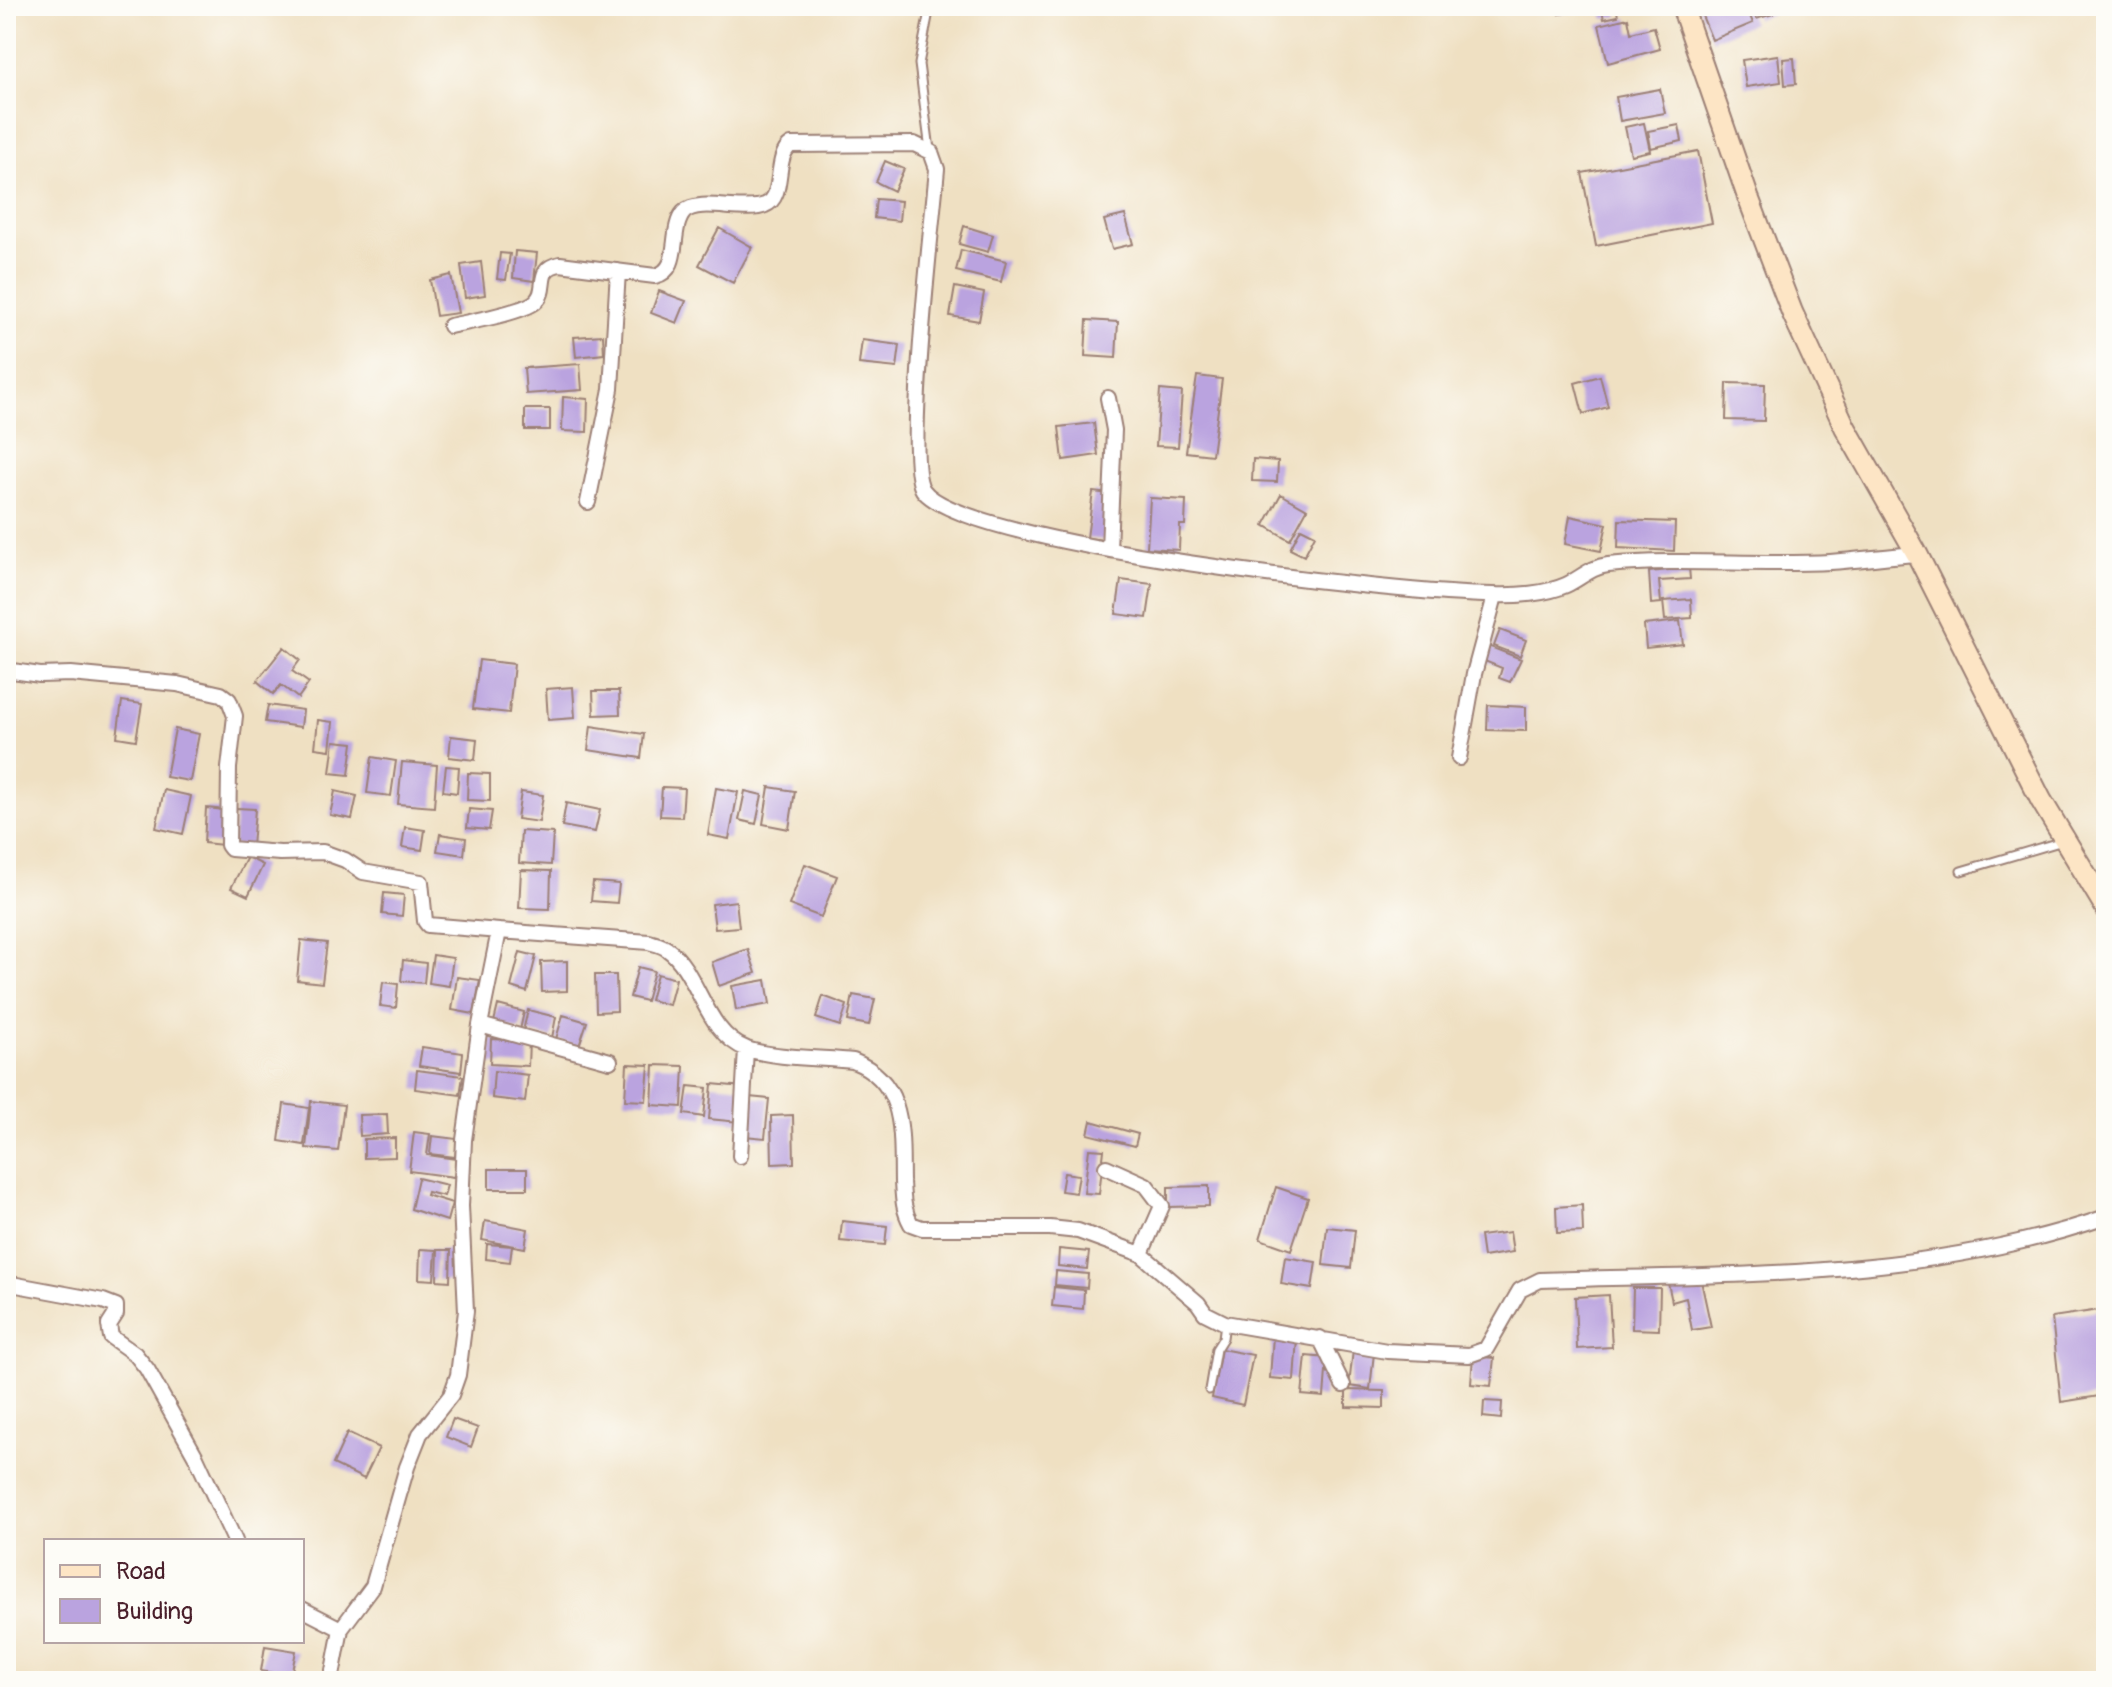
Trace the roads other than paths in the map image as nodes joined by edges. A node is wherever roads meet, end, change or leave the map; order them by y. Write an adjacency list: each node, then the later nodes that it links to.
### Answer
1 (930, 6): 3 (lane)
2 (1682, 6): 9 (street)
3 (931, 152): 4 (street); 8 (street)
4 (618, 271): 5 (street); 7 (street)
5 (450, 326)
6 (1108, 398): 8 (street)
7 (588, 502)
8 (1109, 549): 10 (street)
9 (1917, 554): 10 (street); 13 (street)
10 (1495, 596): 12 (street)
11 (6, 670): 16 (street)
12 (1459, 758)
13 (2063, 841): 14 (lane); 15 (street)
14 (1961, 871)
15 (2106, 908)
16 (499, 931): 17 (street); 18 (street)
17 (480, 1025): 19 (street); 31 (street)
18 (746, 1049): 20 (street); 23 (street)
19 (610, 1061)
20 (740, 1156)
21 (1106, 1167): 23 (street)
22 (2106, 1217): 26 (street)
23 (1141, 1254): 25 (street)
24 (6, 1283): 29 (street)
25 (1225, 1323): 26 (street); 28 (lane)
26 (1320, 1338): 27 (street)
27 (1343, 1385)
28 (1209, 1390)
29 (234, 1539)
30 (304, 1610): 31 (street)
31 (341, 1629): 32 (street)
32 (331, 1681)

